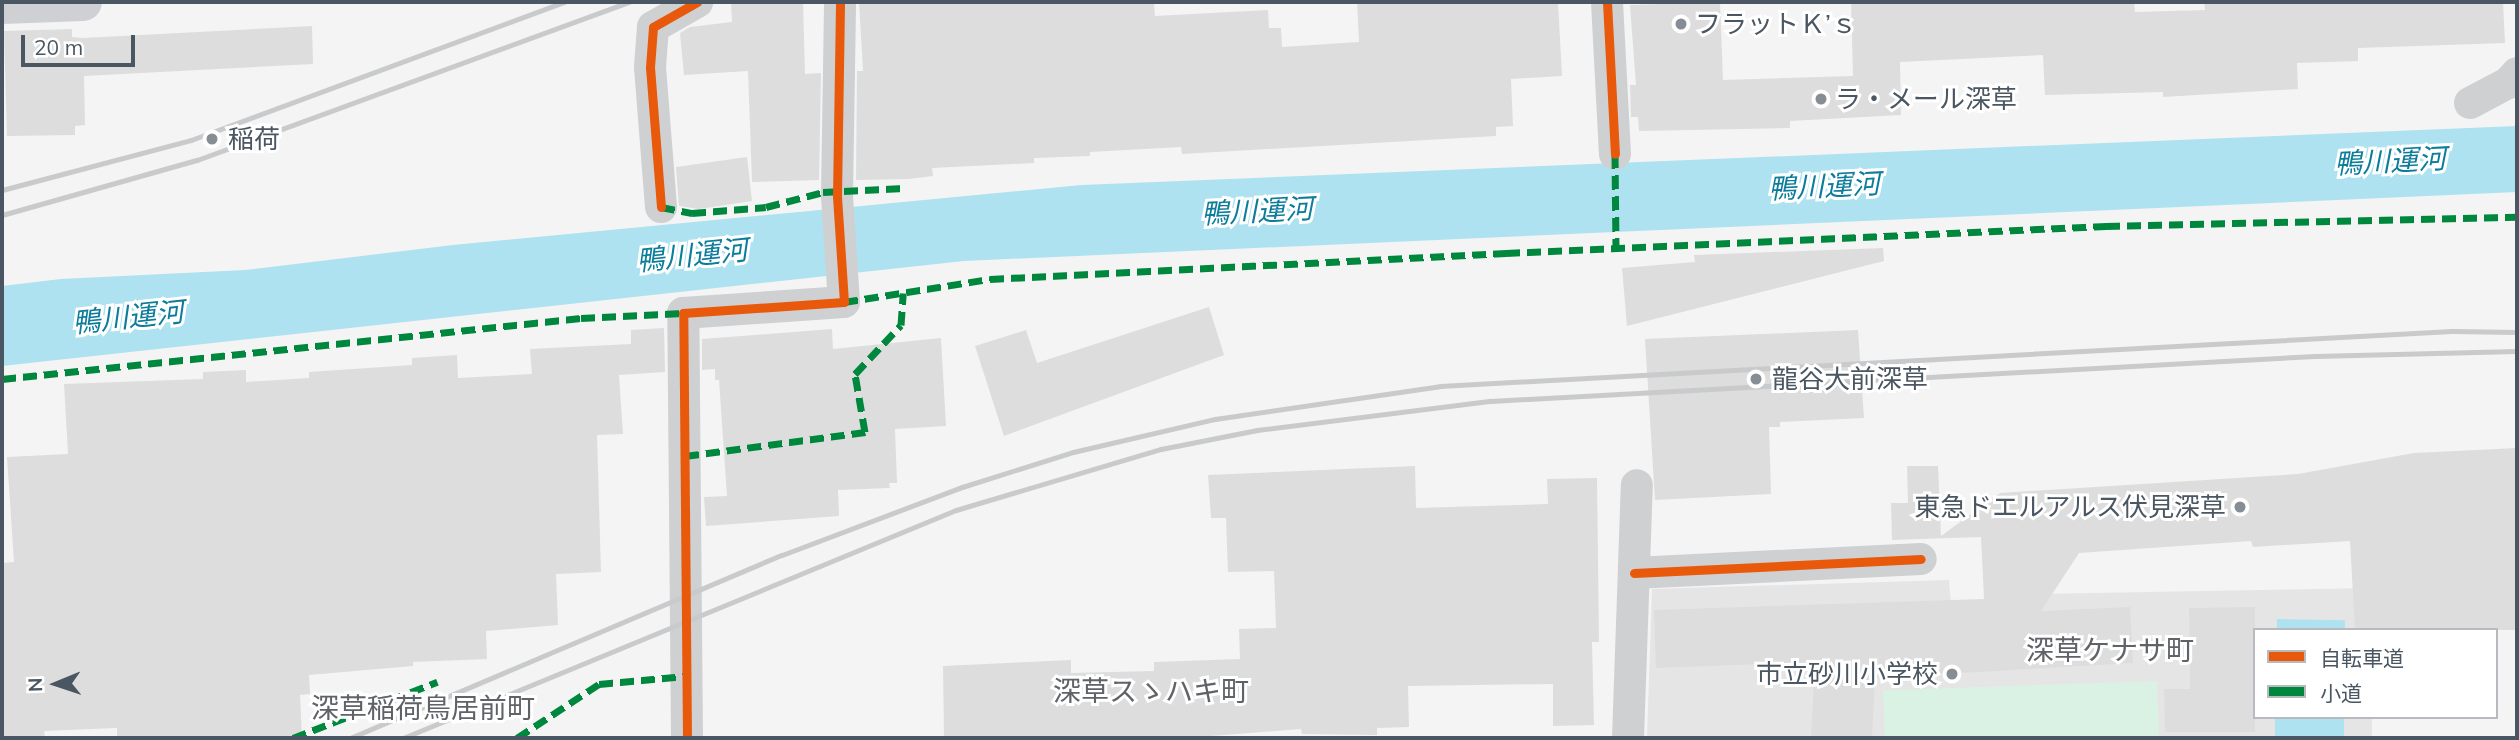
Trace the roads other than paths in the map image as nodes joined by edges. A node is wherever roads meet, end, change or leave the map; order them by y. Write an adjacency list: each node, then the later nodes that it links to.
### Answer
1 (83, 2): 5 (main road)
2 (697, 2): 9 (street)
3 (840, 2): 13 (street)
4 (1607, 2): 8 (street)
5 (2, 5)
6 (2517, 73): 7 (street)
7 (2470, 103)
8 (1615, 154)
9 (662, 207)
10 (1637, 485): 12 (street)
11 (1921, 559): 12 (street)
12 (1634, 573): 14 (street)
13 (687, 738)
14 (1628, 738)

